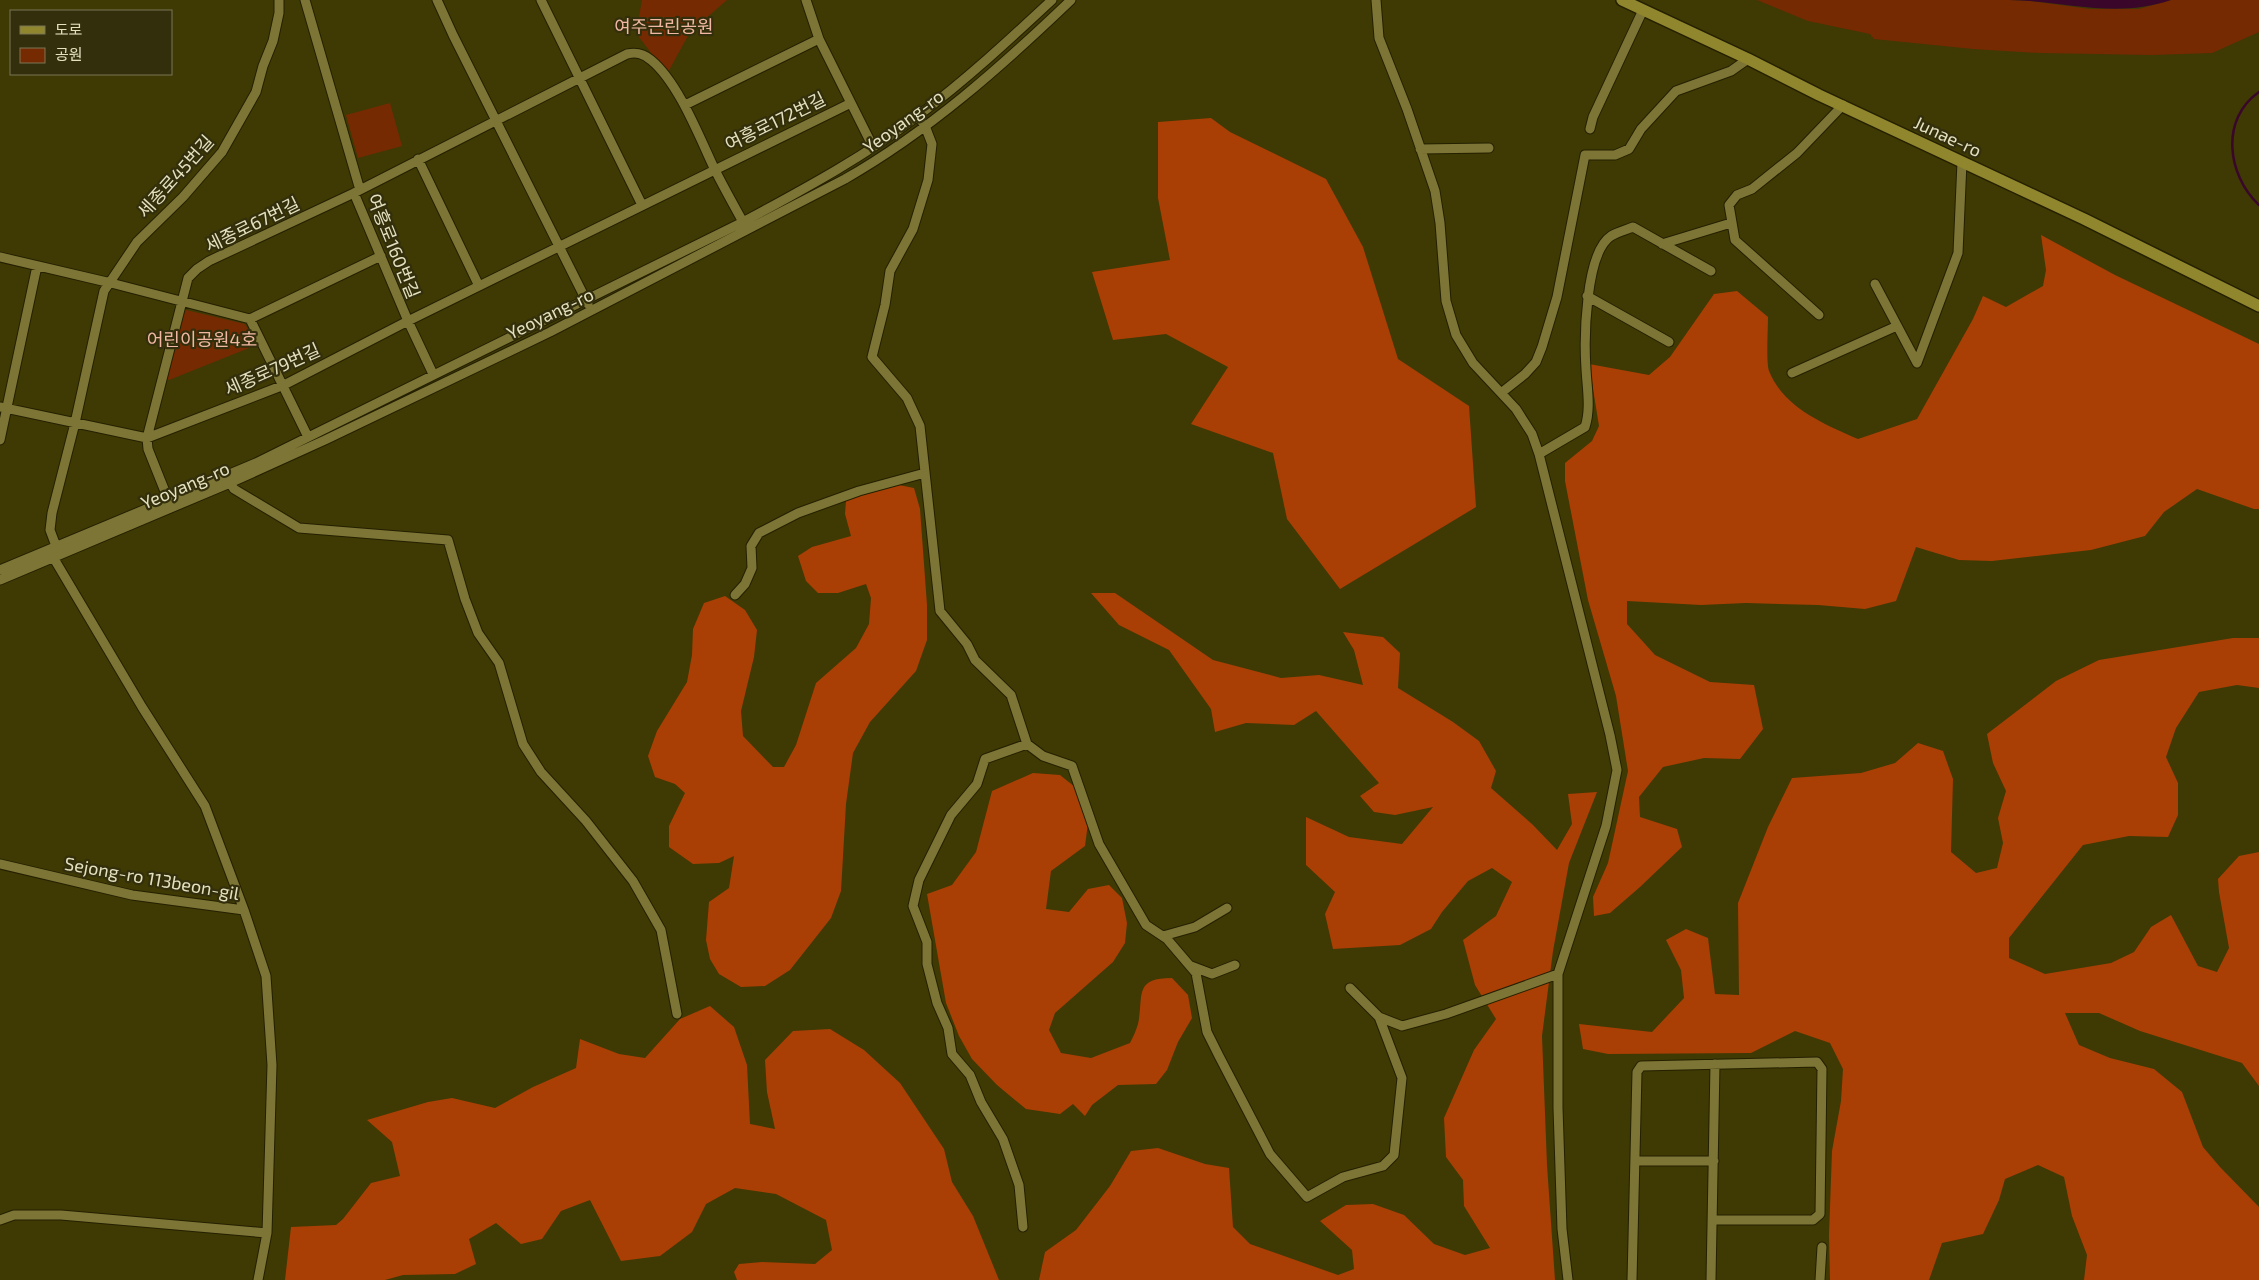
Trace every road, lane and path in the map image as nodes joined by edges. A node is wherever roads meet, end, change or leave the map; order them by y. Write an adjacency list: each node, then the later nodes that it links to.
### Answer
1 (279, 0): 37 (street, 세종로45번길)
2 (305, 0): 27 (street)
3 (541, 0): 13 (street)
4 (806, 0): 11 (street, 여흥로172번길)
5 (1052, 0): 17 (street, Yeoyang-ro)
6 (1071, 0): 19 (street, Yeoyang-ro)
7 (1376, 0): 23 (street)
8 (1622, 0): 10 (main road, Junae-ro)
9 (440, 1): 18 (street)
10 (1643, 10): 12 (main road, Junae-ro); 20 (street)
11 (819, 39): 14 (street, 여흥로172번길); 15 (street)
12 (1748, 59): 16 (main road, Junae-ro); 53 (street)
13 (580, 78): 15 (street, 여흥로160번길); 18 (street, 여흥로160번길); 28 (street)
14 (850, 102): 21 (street, 여흥로172번길); 26 (street, 여흥로172번길)
15 (685, 105): 26 (street, 여흥로160번길)
16 (1843, 105): 25 (main road, Junae-ro); 30 (street)
17 (918, 116): 19 (street); 21 (street, Yeoyang-ro)
18 (496, 120): 24 (street, 여흥로160번길); 32 (street)
19 (925, 126): 44 (street, Yeoyang-ro); 60 (street)
20 (1590, 129)
21 (873, 147): 29 (street, Yeoyang-ro)
22 (1489, 148): 23 (street)
23 (1420, 149): 53 (street)
24 (418, 159): 27 (street, 여흥로160번길); 39 (street)
25 (1962, 162): 43 (main road, Junae-ro); 48 (street)
26 (715, 169): 28 (street, 여흥로160번길); 29 (street, 여흥로160번길)
27 (357, 191): 33 (street, 여흥로160번길); 42 (street, 세종로67번길)
28 (642, 205): 32 (street, 여흥로160번길)
29 (743, 222): 41 (street, Yeoyang-ro)
30 (1731, 223): 31 (street); 45 (street)
31 (1662, 244): 36 (street); 40 (street)
32 (559, 246): 39 (street, 여흥로160번길); 41 (street)
33 (381, 256): 46 (street); 47 (street, 여흥로160번길)
34 (0, 257): 35 (street)
35 (37, 266): 37 (street); 54 (street)
36 (1711, 272)
37 (111, 283): 42 (street); 55 (street)
38 (1875, 284): 48 (street)
39 (479, 286): 47 (street, 여흥로160번길)
40 (1587, 296): 49 (street); 59 (street)
41 (586, 299): 44 (street); 51 (street, Yeoyang-ro)
42 (181, 301): 46 (street); 57 (street)
43 (2259, 306)
44 (592, 310): 61 (street, Yeoyang-ro)
45 (1819, 315)
46 (250, 319): 52 (street)
47 (408, 321): 51 (street, 여흥로160번길); 52 (street, 세종로79번길)
48 (1897, 326): 50 (street)
49 (1669, 342)
50 (1792, 373)
51 (433, 374): 56 (street, Yeoyang-ro)
52 (284, 385): 56 (street); 57 (street, 세종로79번길)
53 (1501, 393): 59 (street)
54 (3, 408): 55 (street); 58 (street)
55 (75, 423): 57 (street); 63 (street)
56 (308, 437): 61 (street, Yeoyang-ro)
57 (147, 438): 62 (street)
58 (0, 440)
59 (1539, 454): 75 (street)
60 (925, 473): 67 (street); 68 (street)
61 (228, 479): 62 (street, Yeoyang-ro); 64 (street, Yeoyang-ro); 77 (street)
62 (168, 499): 63 (street, Yeoyang-ro)
63 (56, 546): 65 (street, Yeoyang-ro)
64 (53, 557): 66 (street, Yeoyang-ro); 71 (street)
65 (0, 570)
66 (0, 580)
67 (735, 594)
68 (1026, 744): 72 (street); 84 (street)
69 (0, 864): 71 (street, Sejong-ro 113beon-gil)
70 (1227, 908): 72 (street)
71 (244, 910): 85 (street, Sejong-ro 113beon-gil)
72 (1163, 936): 73 (street)
73 (1188, 965): 74 (street); 78 (street)
74 (1235, 965)
75 (1558, 974): 78 (street); 88 (street)
76 (1350, 988): 78 (street)
77 (677, 1014)
78 (1379, 1018)
79 (1715, 1064): 80 (street); 81 (street); 83 (street)
80 (1635, 1161): 81 (street); 89 (street)
81 (1714, 1161): 83 (street)
82 (0, 1220): 85 (street)
83 (1713, 1220): 90 (street)
84 (1022, 1227)
85 (267, 1233): 87 (street, Sejong-ro 113beon-gil)
86 (1822, 1247): 91 (street)
87 (258, 1280)
88 (1568, 1280)
89 (1632, 1280)
90 (1711, 1280)
91 (1820, 1280)

